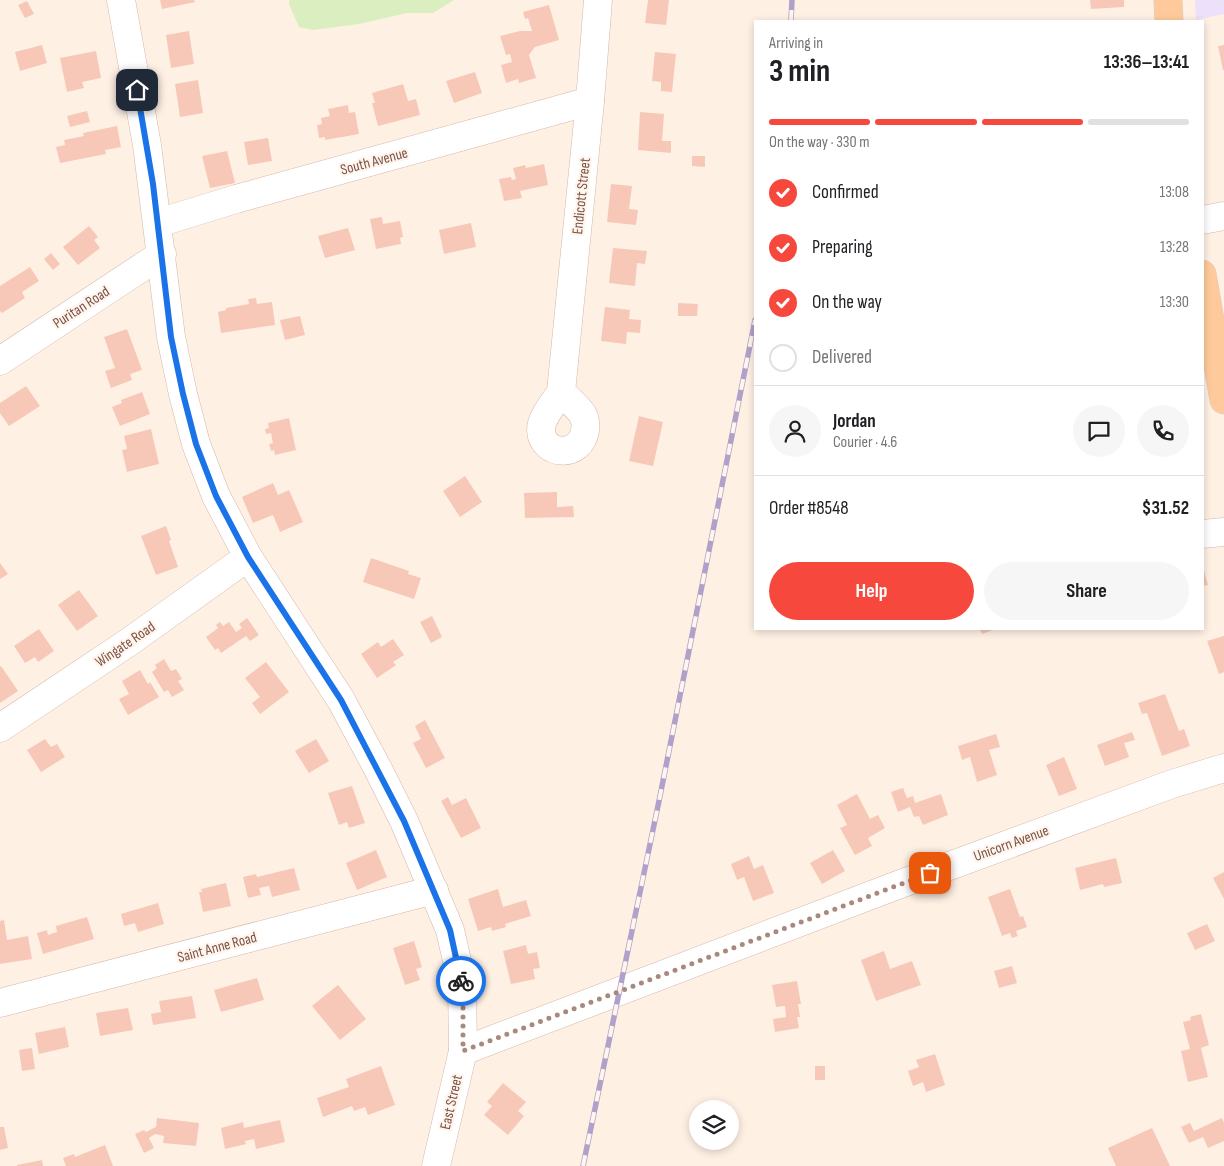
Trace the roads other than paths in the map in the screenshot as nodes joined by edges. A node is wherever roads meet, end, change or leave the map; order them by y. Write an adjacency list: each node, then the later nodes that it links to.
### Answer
1 (121, 0): 8 (street, East Street)
2 (598, 0): 5 (street, Endicott Street)
3 (1168, 0): 4 (main road)
4 (1169, 20)
5 (590, 101): 8 (street, South Avenue); 12 (street, Endicott Street)
6 (1224, 216): 7 (street)
7 (1204, 220)
8 (158, 223): 9 (street, East Street)
9 (162, 254): 11 (street, Puritan Road); 16 (street, East Street)
10 (1204, 285): 13 (main road)
11 (0, 361)
12 (561, 392)
13 (1224, 400)
14 (1224, 532): 15 (street)
15 (1204, 534)
16 (248, 557): 17 (street, Wingate Road); 19 (street, East Street)
17 (0, 728)
18 (1224, 768): 21 (street, Unicorn Avenue)
19 (434, 890): 20 (street, Saint Anne Road); 21 (street, East Street)
20 (0, 1003)
21 (463, 1051): 22 (street, East Street)
22 (436, 1166)

